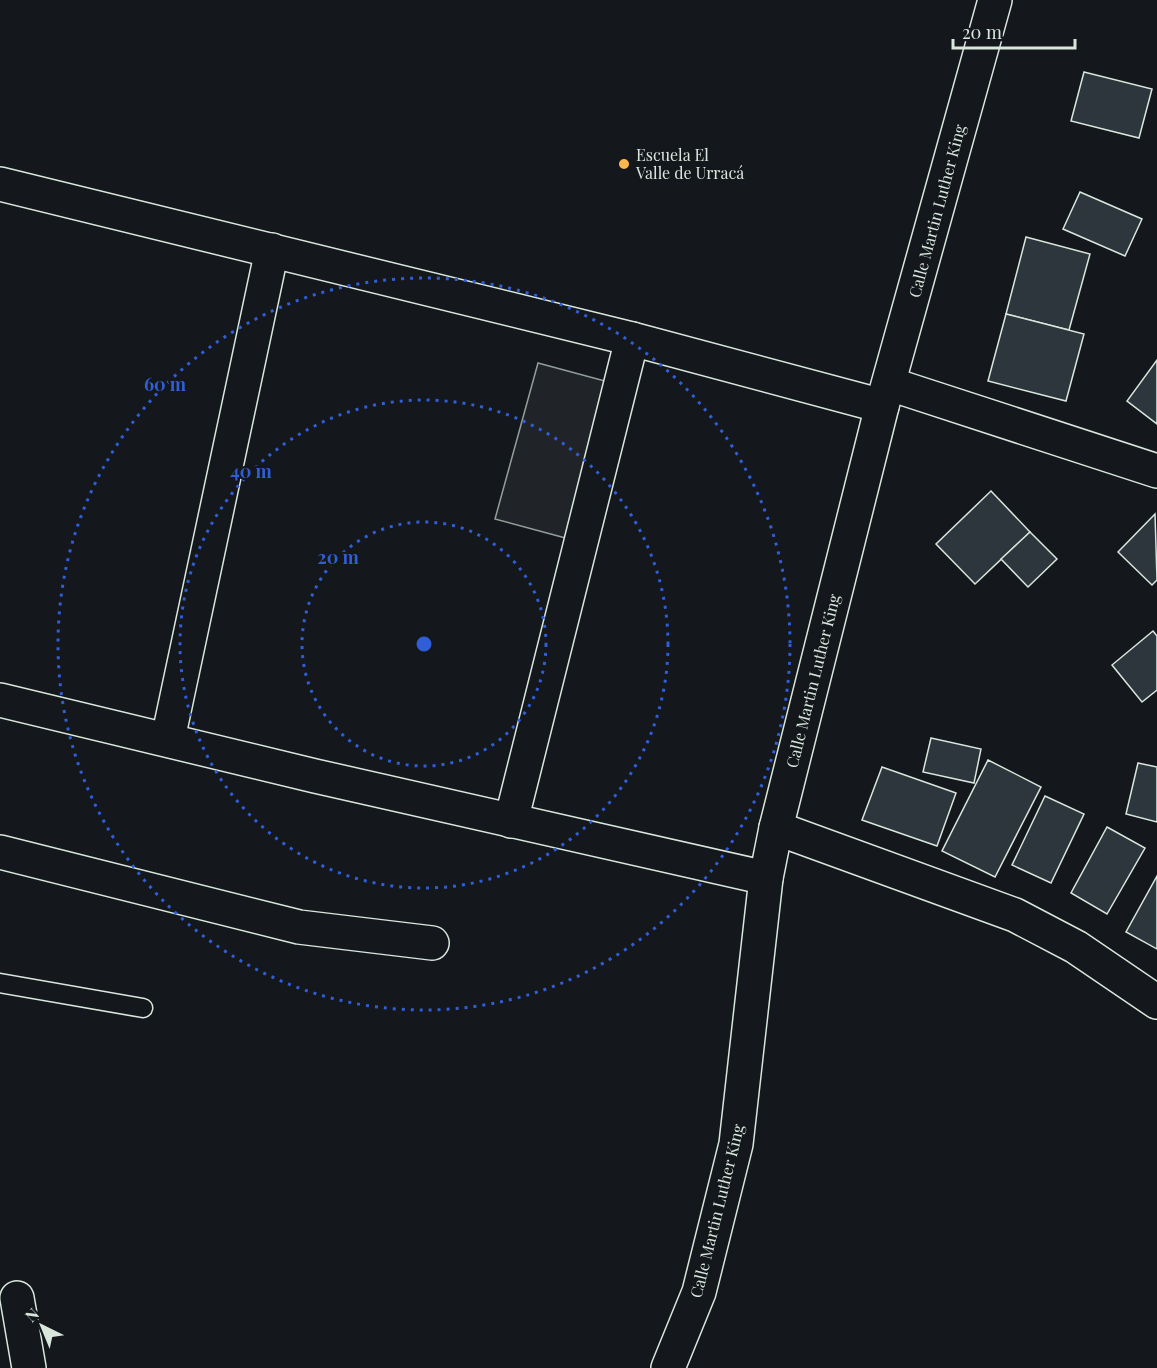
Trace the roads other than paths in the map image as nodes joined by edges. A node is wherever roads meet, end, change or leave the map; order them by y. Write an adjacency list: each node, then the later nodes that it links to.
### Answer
1 (995, 0): 5 (street, Calle Martin Luther King)
2 (0, 184): 3 (street)
3 (272, 250): 4 (street); 8 (street)
4 (632, 339): 5 (street); 9 (street)
5 (886, 395): 6 (street); 10 (street, Calle Martin Luther King)
6 (1157, 471)
7 (0, 700): 8 (street)
8 (168, 739): 9 (street)
9 (511, 821): 12 (street)
10 (776, 828): 12 (street, Calle Martin Luther King); 15 (street)
11 (0, 852): 13 (street)
12 (766, 878): 19 (street, Calle Martin Luther King)
13 (432, 943)
14 (0, 982): 16 (lane)
15 (1157, 1002)
16 (143, 1008)
17 (9, 1297): 18 (street)
18 (29, 1368)
19 (668, 1368)

